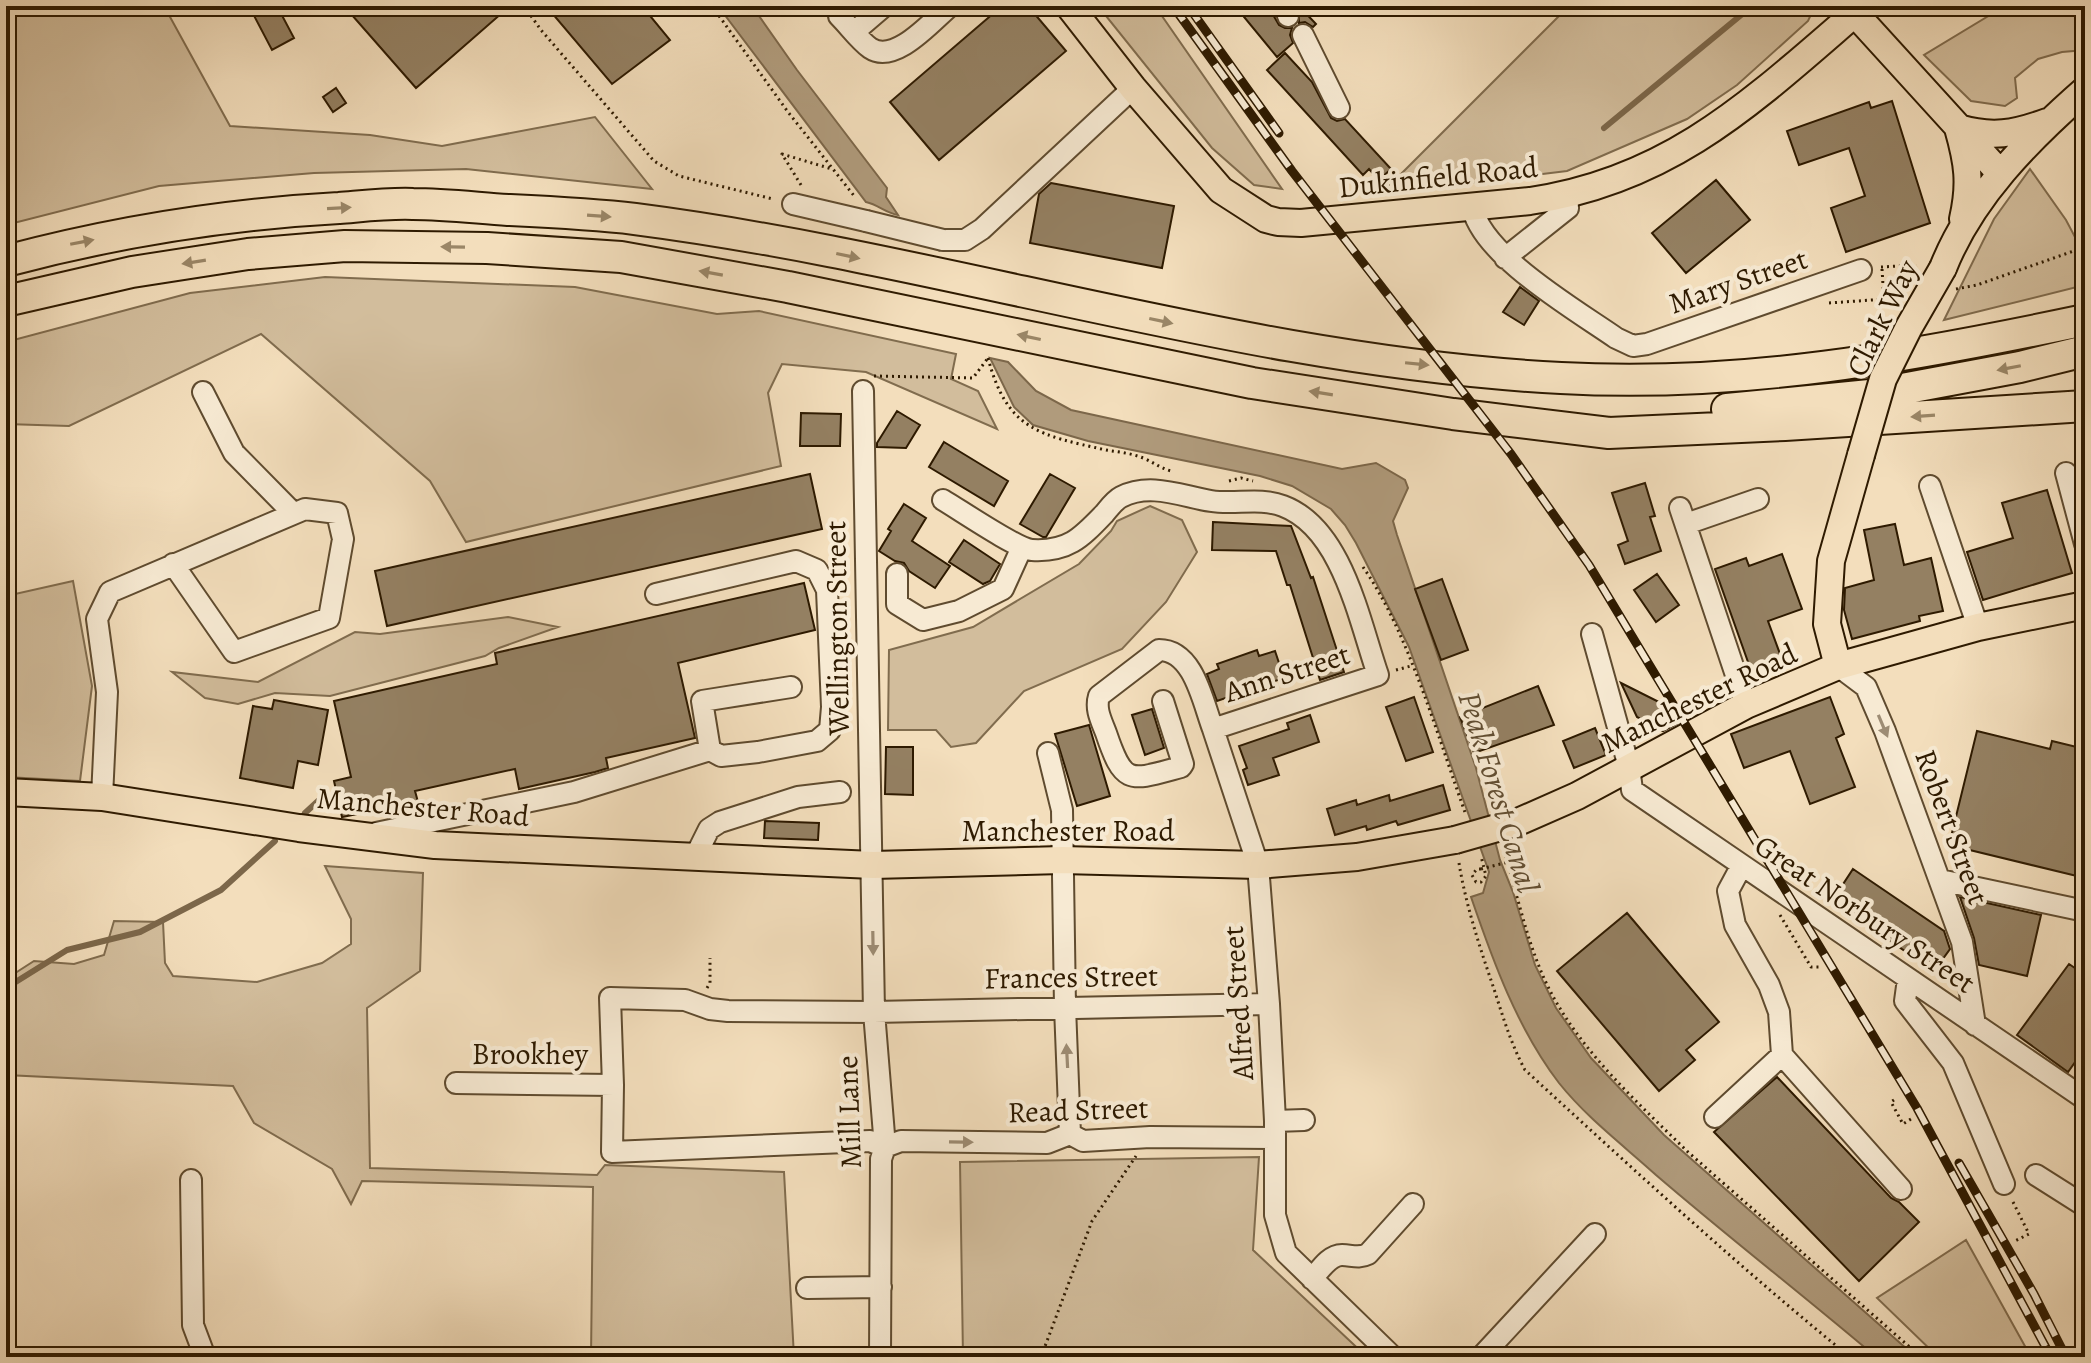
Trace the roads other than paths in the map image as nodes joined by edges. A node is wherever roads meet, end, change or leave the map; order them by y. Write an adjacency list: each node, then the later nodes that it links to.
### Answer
1 (950, 6): 6 (street)
2 (1069, 6): 8 (main road, Dukinfield Road)
3 (882, 8): 6 (street)
4 (1851, 10): 12 (main road); 14 (main road, Dukinfield Road)
5 (839, 16): 6 (street)
6 (854, 32)
7 (1303, 35): 10 (street)
8 (1133, 88): 15 (street, bridge); 16 (main road, Dukinfield Road)
9 (2085, 90): 11 (main road, Clark Way)
10 (1339, 108)
11 (2051, 120): 12 (main road); 13 (main road, Clark Way)
12 (1958, 128): 13 (main road); 17 (main road)
13 (2000, 173): 17 (main road, Clark Way)
14 (1567, 195): 16 (main road, Dukinfield Road); 18 (street)
15 (793, 204)
16 (1472, 205): 18 (street)
17 (1959, 235): 43 (main road, Clark Way, bridge)
18 (1505, 258): 20 (street, Mary Street)
19 (6, 261): 25 (highway, one-way to 25)
20 (1861, 270)
21 (6, 301): 29 (highway, one-way to 21)
22 (2085, 302): 25 (highway)
23 (2085, 320): 25 (highway)
24 (2085, 351): 29 (highway, one-way to 29)
25 (1694, 380)
26 (863, 391): 57 (street, Wellington Street)
27 (203, 392): 34 (street)
28 (2085, 406): 29 (highway, one-way to 29)
29 (1453, 414)
30 (2066, 473): 35 (street)
31 (1930, 486): 41 (street)
32 (1758, 499): 46 (street)
33 (943, 500): 36 (street, Ann Street)
34 (293, 513): 37 (street); 37 (street)
35 (2085, 544)
36 (1022, 547): 38 (street); 47 (street, Ann Street)
37 (173, 564): 53 (street)
38 (897, 574)
39 (656, 594): 48 (street)
40 (2085, 605): 41 (main road, Manchester Road)
41 (1978, 627): 43 (main road, Manchester Road)
42 (1592, 634): 50 (street, Great Norbury Street)
43 (1838, 666): 46 (main road, Manchester Road); 60 (street, Robert Street, one-way to 60)
44 (791, 687): 48 (street)
45 (1163, 701): 47 (street)
46 (1746, 705): 50 (main road, Manchester Road)
47 (1213, 729): 58 (street, Ann Street)
48 (710, 750): 54 (street)
49 (1048, 753): 56 (street)
50 (1629, 767): 58 (main road, Manchester Road, bridge); 59 (street, Great Norbury Street)
51 (6, 792): 53 (main road, Manchester Road)
52 (840, 792): 55 (street)
53 (102, 797): 54 (main road, Manchester Road)
54 (360, 836): 55 (main road, Manchester Road)
55 (695, 857): 57 (main road, Manchester Road)
56 (1062, 860): 57 (main road, Manchester Road); 58 (main road, Manchester Road); 65 (street)
57 (873, 865): 66 (street, Mill Lane, one-way to 66)
58 (1258, 865): 64 (street, Alfred Street)
59 (1742, 865): 62 (street, Great Norbury Street); 68 (street)
60 (1940, 880): 61 (street); 67 (street, Robert Street)
61 (2085, 911)
62 (1908, 979): 67 (street, Great Norbury Street); 79 (street)
63 (610, 998): 66 (street, Frances Street); 70 (street, Brookhey)
64 (1269, 1004): 65 (street, Frances Street); 74 (street, Alfred Street)
65 (1065, 1007): 66 (street, Frances Street); 75 (street, one-way to 65)
66 (874, 1012): 76 (street, Mill Lane)
67 (1975, 1025): 71 (street, Great Norbury Street)
68 (1782, 1055): 72 (street); 80 (street)
69 (456, 1083): 70 (street, Brookhey)
70 (613, 1085): 76 (street, Read Street)
71 (2085, 1099)
72 (1715, 1117)
73 (1304, 1120): 74 (street, Read Street)
74 (1275, 1130): 75 (street, Read Street); 84 (street, Alfred Street)
75 (1070, 1134): 76 (street, Read Street, one-way to 75)
76 (885, 1147): 85 (street, Mill Lane)
77 (2036, 1175): 82 (street)
78 (191, 1180): 87 (street)
79 (2004, 1184)
80 (1901, 1189)
81 (1413, 1204): 84 (street)
82 (2085, 1206)
83 (1595, 1234): 90 (street)
84 (1312, 1279): 89 (street, Alfred Street)
85 (881, 1287): 86 (street); 88 (street, Mill Lane)
86 (807, 1288)
87 (205, 1357)
88 (880, 1357)
89 (1393, 1357)
90 (1481, 1357)

